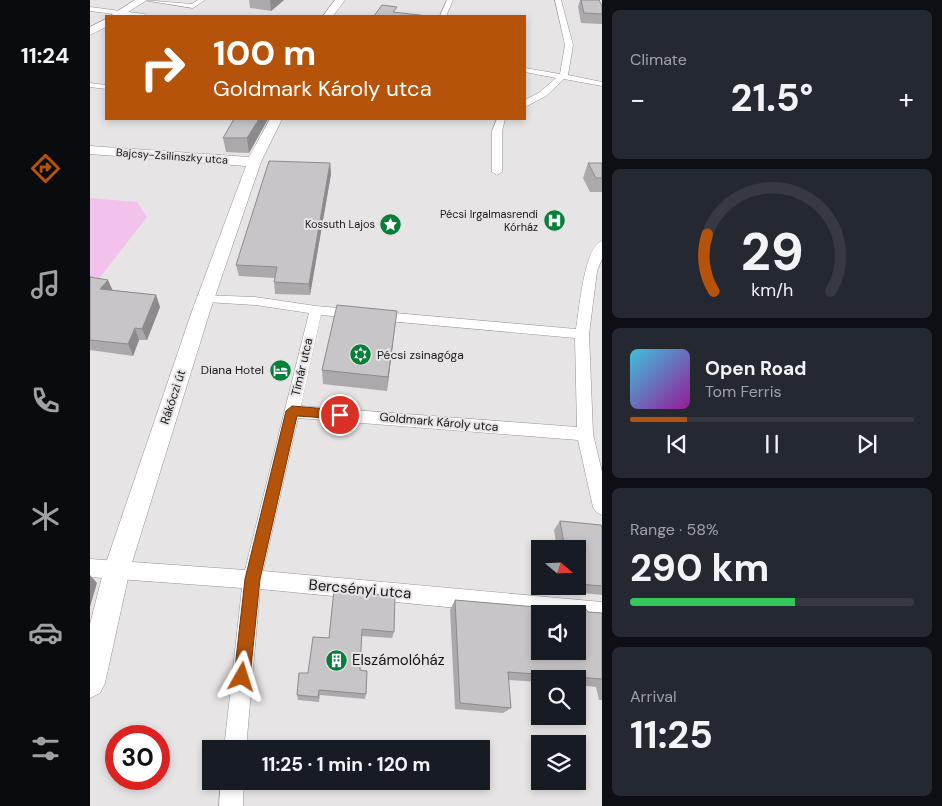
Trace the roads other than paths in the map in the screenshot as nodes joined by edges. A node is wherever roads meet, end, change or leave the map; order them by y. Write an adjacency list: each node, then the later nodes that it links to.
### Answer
1 (142, 0): 8 (main road)
2 (146, 0): 3 (street)
3 (202, 0)
4 (340, 0): 9 (street)
5 (450, 0): 10 (street)
6 (558, 0): 14 (street)
7 (90, 9): 8 (street)
8 (118, 15)
9 (329, 15)
10 (443, 15)
11 (105, 23): 12 (main road)
12 (90, 32)
13 (526, 70): 14 (street)
14 (561, 76): 15 (street); 18 (street)
15 (602, 84)
16 (92, 85): 17 (street)
17 (105, 87)
18 (526, 103)
19 (275, 120): 22 (street, Rákóczi út)
20 (501, 120): 23 (street)
21 (90, 150): 22 (street, Bajcsy-Zsilinszky utca)
22 (254, 162): 25 (street, Rákóczi út)
23 (497, 172)
24 (602, 245): 27 (street)
25 (206, 298): 26 (street); 32 (street, Rákóczi út)
26 (316, 310): 27 (street); 28 (street, Tímár utca)
27 (582, 334): 29 (street)
28 (292, 411): 29 (street, Goldmark Károly utca); 33 (street, Tímár utca)
29 (585, 434): 30 (street)
30 (601, 499)
31 (90, 568): 32 (street, Bercsényi utca)
32 (118, 569): 33 (street, Bercsényi utca); 35 (street, Rákóczi út)
33 (252, 579): 34 (street, Bercsényi utca); 36 (street, Tímár utca)
34 (602, 612)
35 (90, 683)
36 (236, 740)
37 (232, 790): 38 (street)
38 (231, 806)

